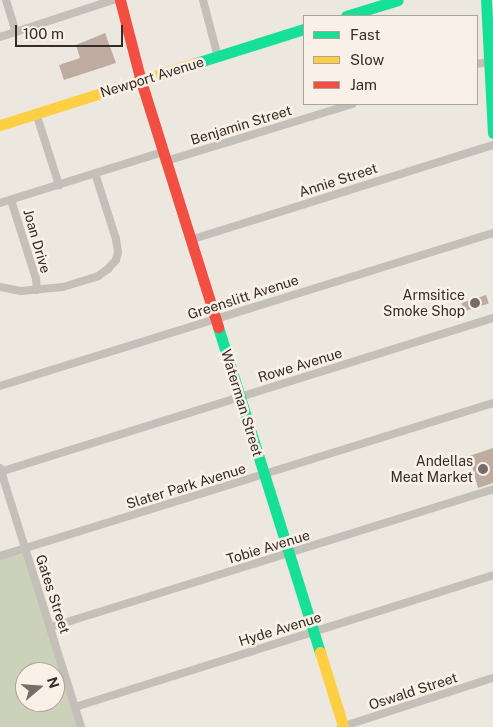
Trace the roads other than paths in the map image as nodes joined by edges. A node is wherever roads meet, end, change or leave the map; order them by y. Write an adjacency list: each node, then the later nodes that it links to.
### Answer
1 (6, 0): 9 (street)
2 (113, 0): 9 (street)
3 (120, 0): 14 (street, Waterman Street)
4 (203, 0): 11 (street)
5 (398, 0): 7 (street)
6 (486, 0): 12 (street)
7 (349, 15)
8 (303, 29): 11 (street, Newport Avenue)
9 (16, 32): 10 (street)
10 (0, 36)
11 (218, 57): 14 (street, Newport Avenue)
12 (491, 61): 13 (street); 18 (street)
13 (478, 64)
14 (140, 81): 16 (street, Newport Avenue); 20 (street, Waterman Street)
15 (348, 105): 20 (street, Benjamin Street)
16 (36, 113): 17 (street, Newport Avenue); 22 (street)
17 (0, 125)
18 (493, 132)
19 (493, 145): 26 (street, Annie Street)
20 (165, 156): 21 (street, Benjamin Street); 26 (street, Waterman Street)
21 (95, 173): 22 (street, Benjamin Street); 28 (street)
22 (59, 185): 23 (street, Benjamin Street)
23 (12, 200): 24 (street, Benjamin Street); 28 (street, Joan Drive)
24 (0, 203)
25 (493, 233): 30 (street, Greenslitt Avenue)
26 (190, 240): 30 (street, Waterman Street)
27 (0, 288): 28 (street)
28 (37, 290)
29 (493, 318): 32 (street, Rowe Avenue)
30 (215, 319): 31 (street, Greenslitt Avenue); 32 (street, Waterman Street)
31 (0, 386)
32 (240, 396): 34 (street, Rowe Avenue); 35 (street, Waterman Street)
33 (493, 403): 35 (street, Slater Park Avenue)
34 (0, 471): 37 (street, Gates Street)
35 (264, 474): 37 (street, Slater Park Avenue); 38 (street, Waterman Street)
36 (493, 489): 38 (street, Tobie Avenue)
37 (25, 548): 39 (street, Slater Park Avenue); 41 (street, Gates Street)
38 (289, 553): 41 (street, Tobie Avenue); 42 (street, Waterman Street)
39 (0, 556)
40 (493, 575): 42 (street, Hyde Avenue)
41 (51, 627): 44 (street, Gates Street)
42 (314, 631): 44 (street, Hyde Avenue); 46 (street, Waterman Street)
43 (493, 678): 46 (street, Oswald Street)
44 (75, 707): 45 (street, Gates Street)
45 (81, 727)
46 (342, 727)

